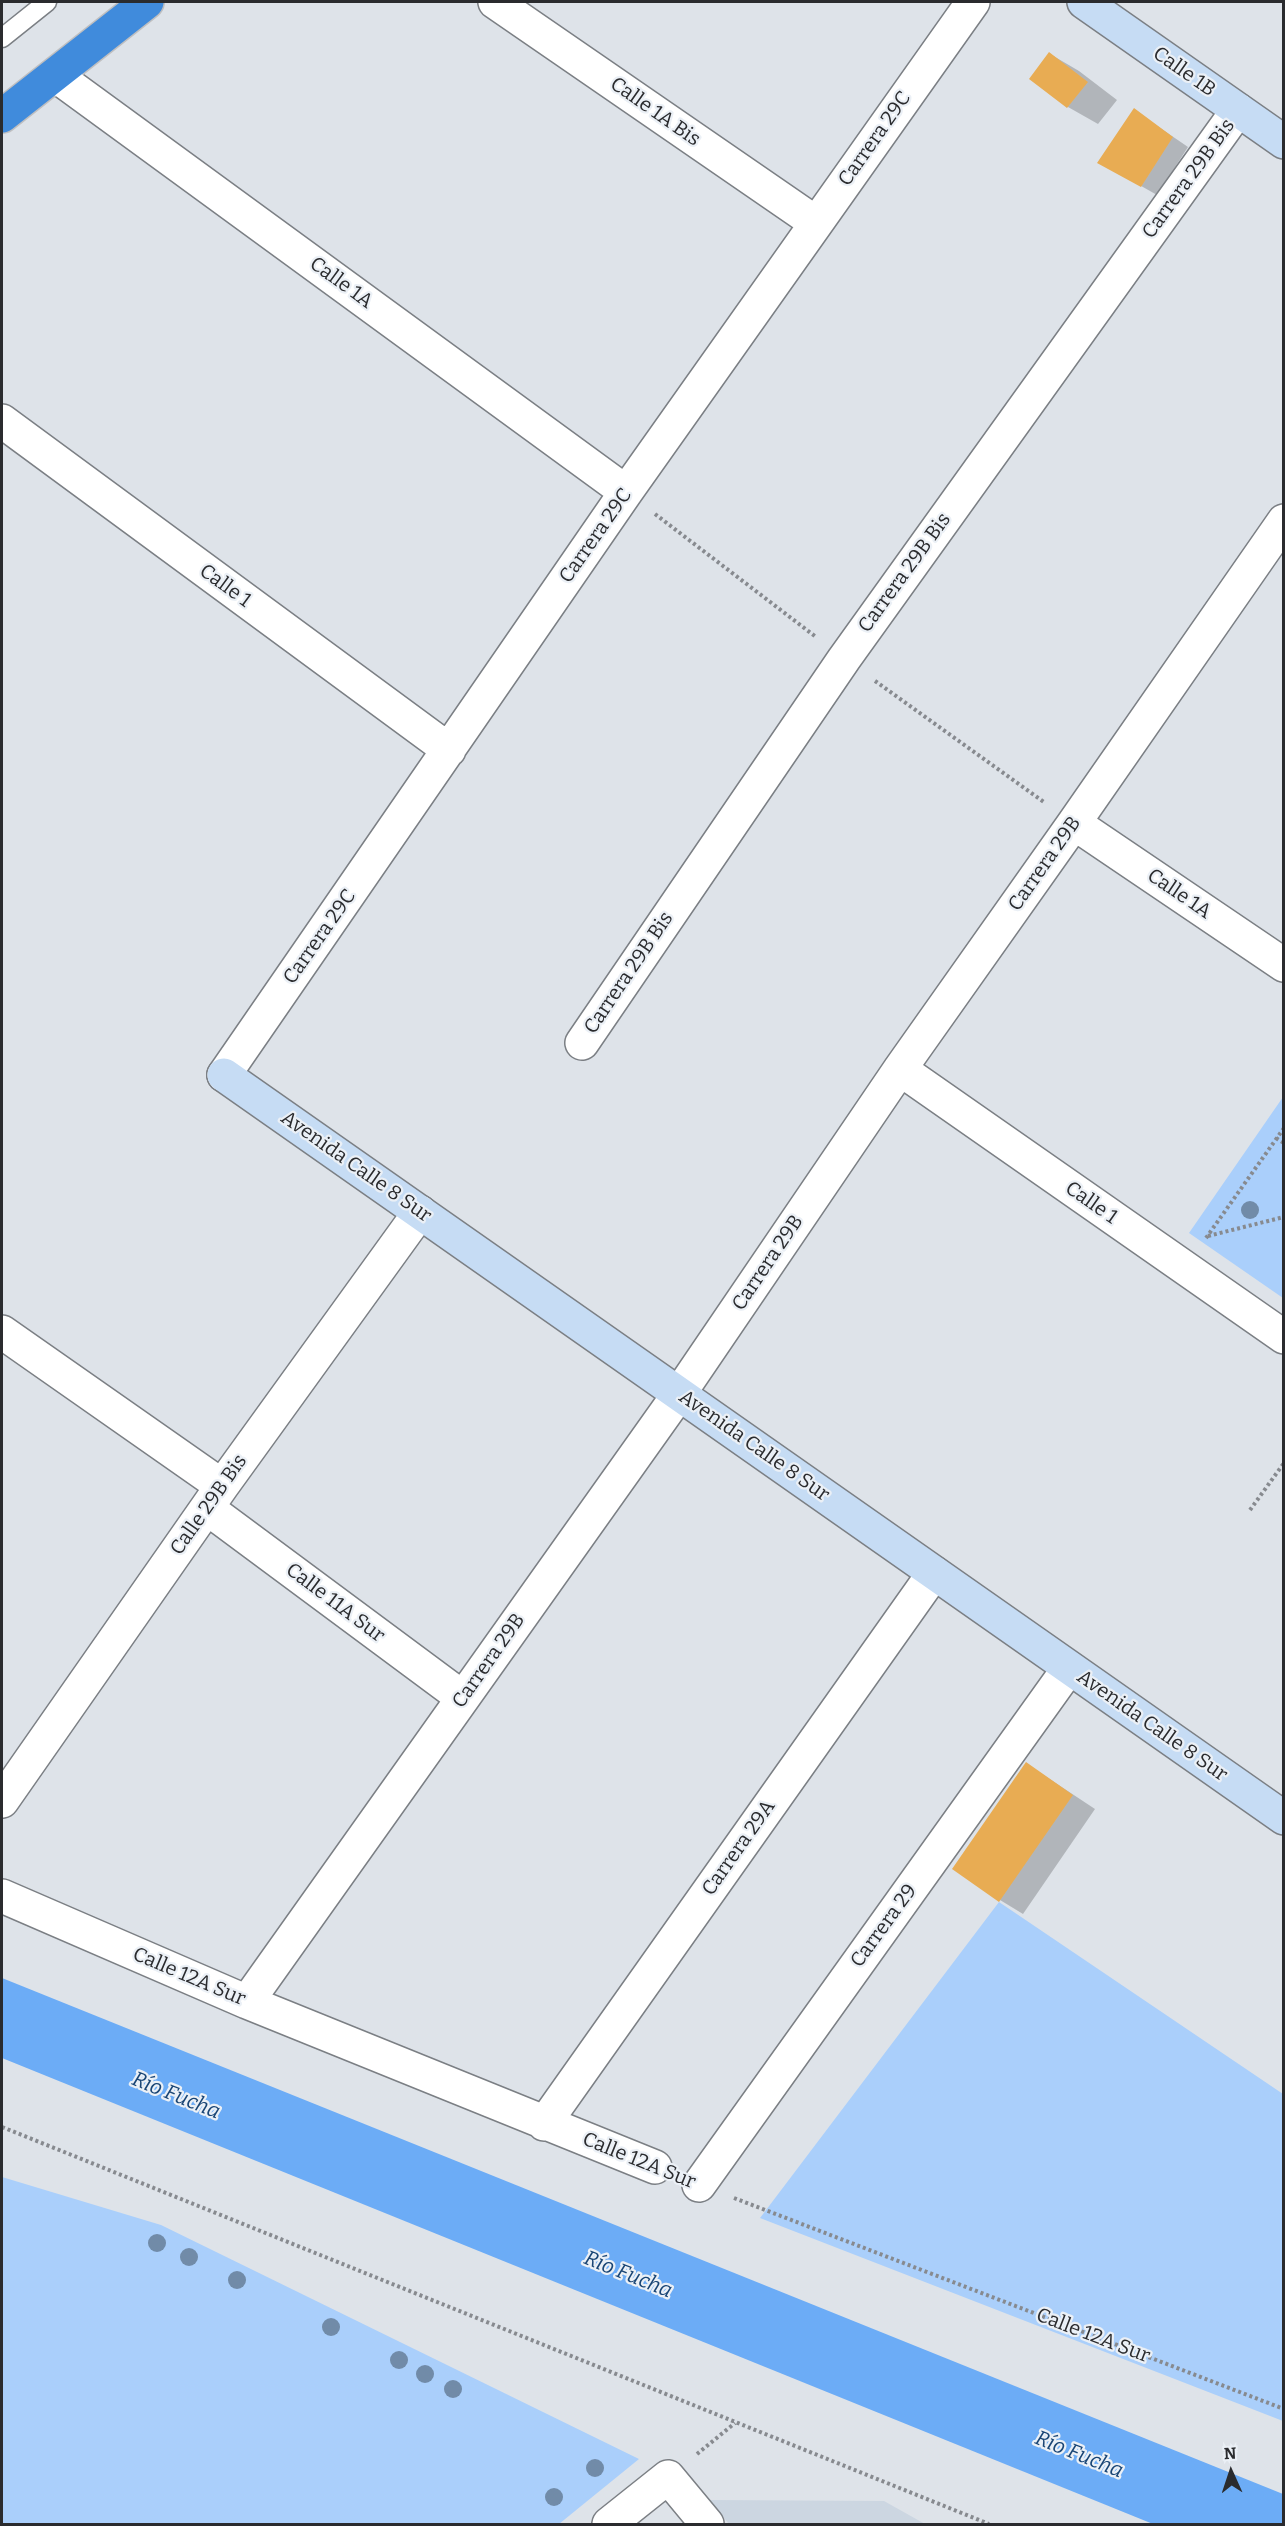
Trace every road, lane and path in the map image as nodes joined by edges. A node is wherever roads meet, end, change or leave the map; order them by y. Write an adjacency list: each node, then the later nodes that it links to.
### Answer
1 (47, 2): 6 (lane)
2 (147, 2): 7 (highway)
3 (495, 2): 11 (street, Calle 1A Bis)
4 (973, 2): 11 (street, Carrera 29C)
5 (1084, 2): 8 (main road, Calle 1B)
6 (2, 38)
7 (55, 75): 9 (highway); 13 (street, Calle 1A)
8 (1238, 110): 10 (main road, Calle 1B); 15 (street, Carrera 29B Bis)
9 (2, 116)
10 (1284, 142)
11 (816, 224): 13 (street, Carrera 29C)
12 (2, 421): 16 (street, Calle 1)
13 (626, 492): 15 (path); 16 (street, Carrera 29C)
14 (1279, 536): 17 (street, Carrera 29B)
15 (844, 658): 17 (path); 19 (street, Carrera 29B Bis)
16 (449, 750): 21 (street, Carrera 29C)
17 (1074, 824): 18 (street, Calle 1A); 20 (street, Carrera 29B)
18 (1284, 964)
19 (582, 1043)
20 (900, 1069): 28 (street, Calle 1); 31 (street, Carrera 29B)
21 (224, 1075): 25 (main road, Avenida Calle 8 Sur)
22 (1284, 1128): 23 (path)
23 (1276, 1138): 24 (path); 27 (path)
24 (1284, 1143)
25 (420, 1212): 31 (main road, Avenida Calle 8 Sur); 33 (street, Calle 29B Bis)
26 (1284, 1217): 27 (path)
27 (1208, 1236): 28 (path)
28 (1185, 1268): 30 (street, Calle 1)
29 (2, 1332): 33 (street, Calle 11A Sur)
30 (1284, 1337)
31 (679, 1394): 35 (main road, Avenida Calle 8 Sur); 37 (street, Carrera 29B)
32 (1284, 1463): 34 (path)
33 (214, 1497): 37 (street, Calle 11A Sur); 38 (street, Calle 29B Bis)
34 (1250, 1510)
35 (934, 1573): 36 (main road, Avenida Calle 8 Sur); 42 (street, Carrera 29A)
36 (1069, 1668): 39 (main road, Avenida Calle 8 Sur); 45 (street, Carrera 29)
37 (463, 1698): 41 (street, Carrera 29B)
38 (2, 1801)
39 (1284, 1818)
40 (2, 1896): 41 (street, Calle 12A Sur)
41 (247, 2002): 42 (street, Calle 12A Sur)
42 (544, 2124): 44 (street, Calle 12A Sur)
43 (2, 2127): 47 (path)
44 (655, 2167)
45 (699, 2185): 46 (path, Calle 12A Sur)
46 (1284, 2409)
47 (735, 2422): 48 (path); 51 (path)
48 (668, 2477): 49 (street); 50 (street)
49 (609, 2524)
50 (707, 2524)
51 (989, 2524)

